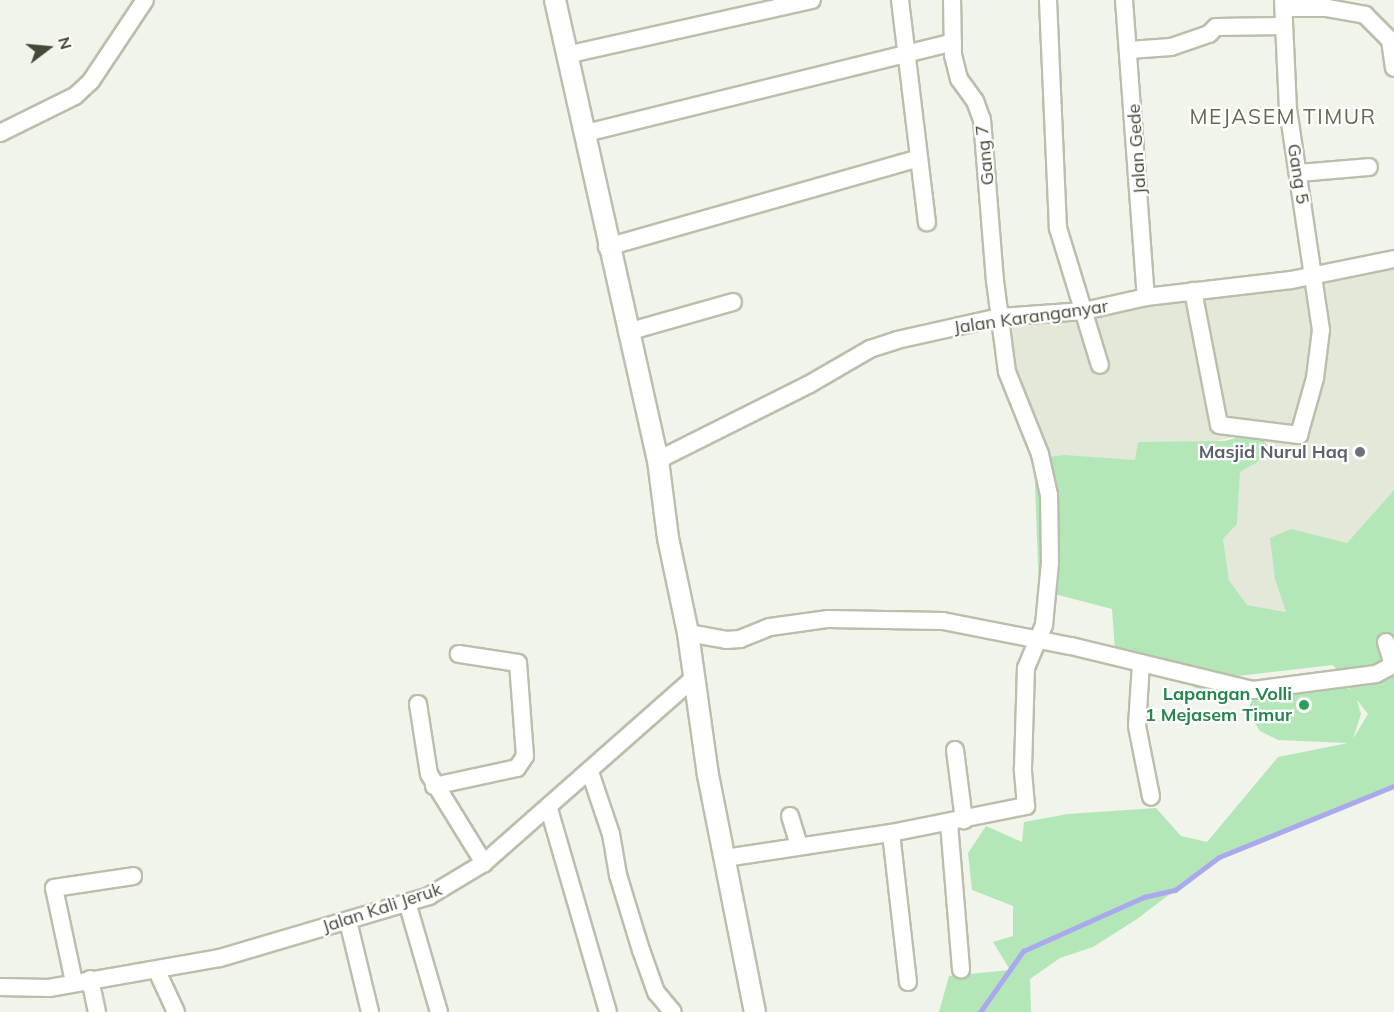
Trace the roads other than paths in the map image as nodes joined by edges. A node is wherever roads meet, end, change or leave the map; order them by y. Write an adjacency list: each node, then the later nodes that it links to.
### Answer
1 (145, 0): 15 (street)
2 (555, 0): 13 (street)
3 (812, 0): 13 (street)
4 (900, 0): 12 (street)
5 (952, 0): 10 (street, Gang 7)
6 (1048, 0): 27 (street)
7 (1124, 0): 11 (street, Jalan Gede)
8 (1283, 4): 9 (street, Gang 5); 14 (street)
9 (1284, 26): 11 (street); 19 (street, Gang 5)
10 (953, 42): 12 (street); 28 (street, Gang 7)
11 (1129, 50): 25 (street, Jalan Gede)
12 (909, 51): 16 (street); 17 (street)
13 (566, 55): 16 (street)
14 (1394, 68)
15 (0, 133)
16 (586, 133): 21 (street)
17 (916, 159): 20 (street); 21 (street)
18 (1369, 167): 19 (street)
19 (1298, 173): 23 (street, Gang 5)
20 (927, 222)
21 (608, 248): 29 (street)
22 (1394, 259): 23 (street, Jalan Karanganyar)
23 (1315, 276): 24 (street, Jalan Karanganyar); 24 (street, Gang 5)
24 (1193, 291): 25 (street, Jalan Karanganyar)
25 (1146, 297): 27 (street, Jalan Karanganyar)
26 (733, 302): 29 (street)
27 (1084, 311): 28 (street, Jalan Karanganyar); 30 (street)
28 (1000, 317): 31 (street, Jalan Karanganyar); 32 (street, Gang 7)
29 (627, 332): 31 (street)
30 (1100, 364)
31 (658, 460): 34 (street)
32 (1035, 640): 34 (street); 36 (street); 44 (street, Gang 7)
33 (1386, 642): 36 (street)
34 (691, 652): 39 (street, Jalan Kali Jeruk); 47 (street)
35 (459, 654): 40 (street)
36 (1141, 663): 41 (street)
37 (418, 704): 40 (street)
38 (956, 750): 44 (street)
39 (590, 772): 42 (street, Jalan Kali Jeruk); 62 (street)
40 (434, 786): 48 (street)
41 (1152, 797)
42 (549, 809): 48 (street, Jalan Kali Jeruk); 61 (street)
43 (790, 816): 46 (street)
44 (956, 822): 45 (street); 52 (street)
45 (891, 833): 46 (street); 55 (street)
46 (799, 846): 47 (street)
47 (724, 858): 63 (street)
48 (484, 863): 50 (street, Jalan Kali Jeruk)
49 (133, 876): 54 (street)
50 (407, 902): 51 (street, Jalan Kali Jeruk); 60 (street)
51 (348, 921): 53 (street, Jalan Kali Jeruk); 59 (street)
52 (961, 970)
53 (157, 971): 54 (street, Jalan Kali Jeruk); 58 (street)
54 (82, 981): 56 (street, Jalan Kali Jeruk); 57 (street)
55 (908, 982)
56 (0, 987)
57 (97, 1012)
58 (176, 1012)
59 (370, 1012)
60 (439, 1012)
61 (608, 1012)
62 (673, 1012)
63 (753, 1012)

